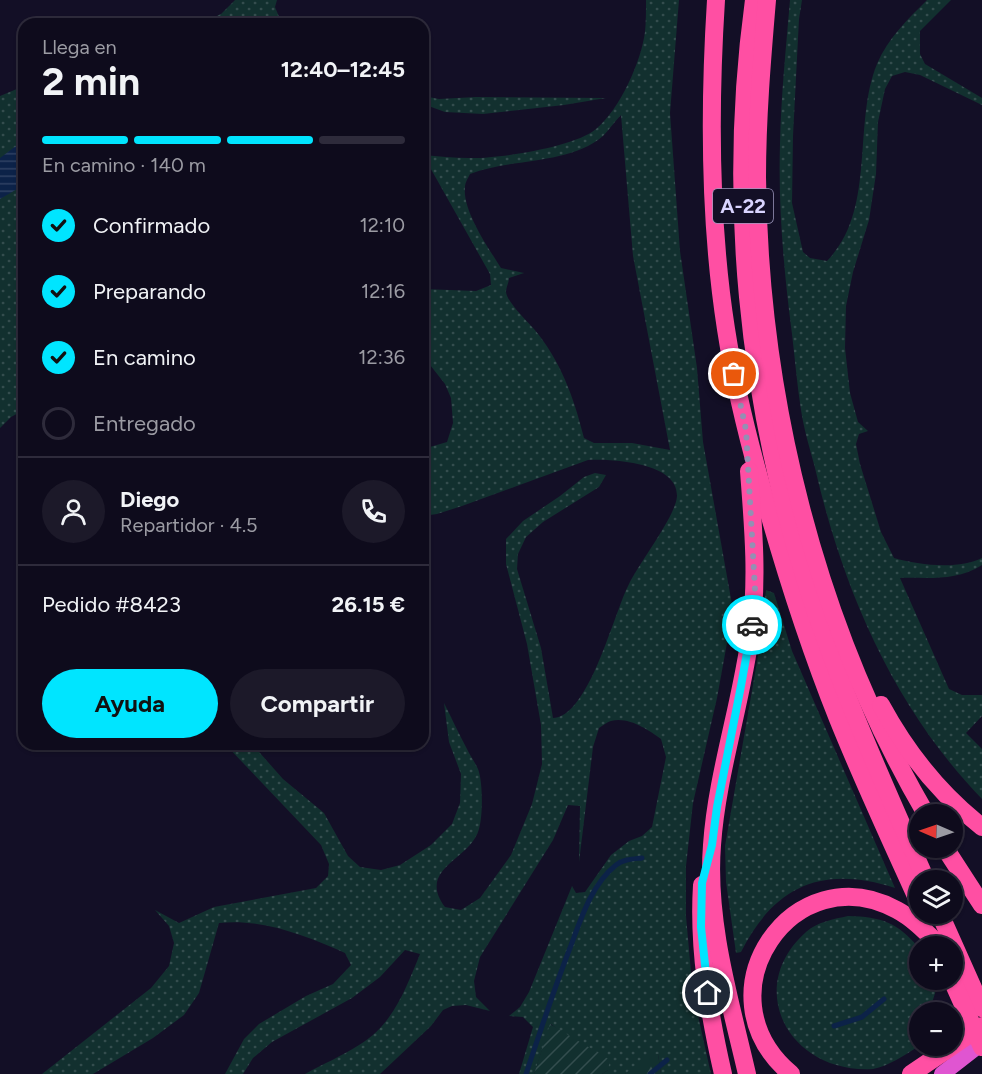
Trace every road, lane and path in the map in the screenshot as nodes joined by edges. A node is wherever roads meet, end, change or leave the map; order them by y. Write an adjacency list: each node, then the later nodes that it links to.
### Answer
1 (716, 0): 4 (highway)
2 (754, 0): 10 (highway, A-22)
3 (767, 0): 5 (highway)
4 (746, 430): 8 (highway); 11 (highway)
5 (848, 650): 6 (highway); 7 (highway)
6 (921, 804)
7 (982, 827)
8 (712, 845): 19 (highway); 20 (highway)
9 (951, 858): 12 (highway)
10 (922, 870)
11 (909, 879)
12 (982, 905)
13 (929, 936): 21 (highway)
14 (963, 981): 16 (highway)
15 (963, 989): 18 (highway, bridge)
16 (982, 1008)
17 (982, 1026): 22 (highway)
18 (982, 1045): 23 (highway)
19 (723, 1074)
20 (747, 1074)
21 (791, 1074)
22 (911, 1074)
23 (942, 1074)

